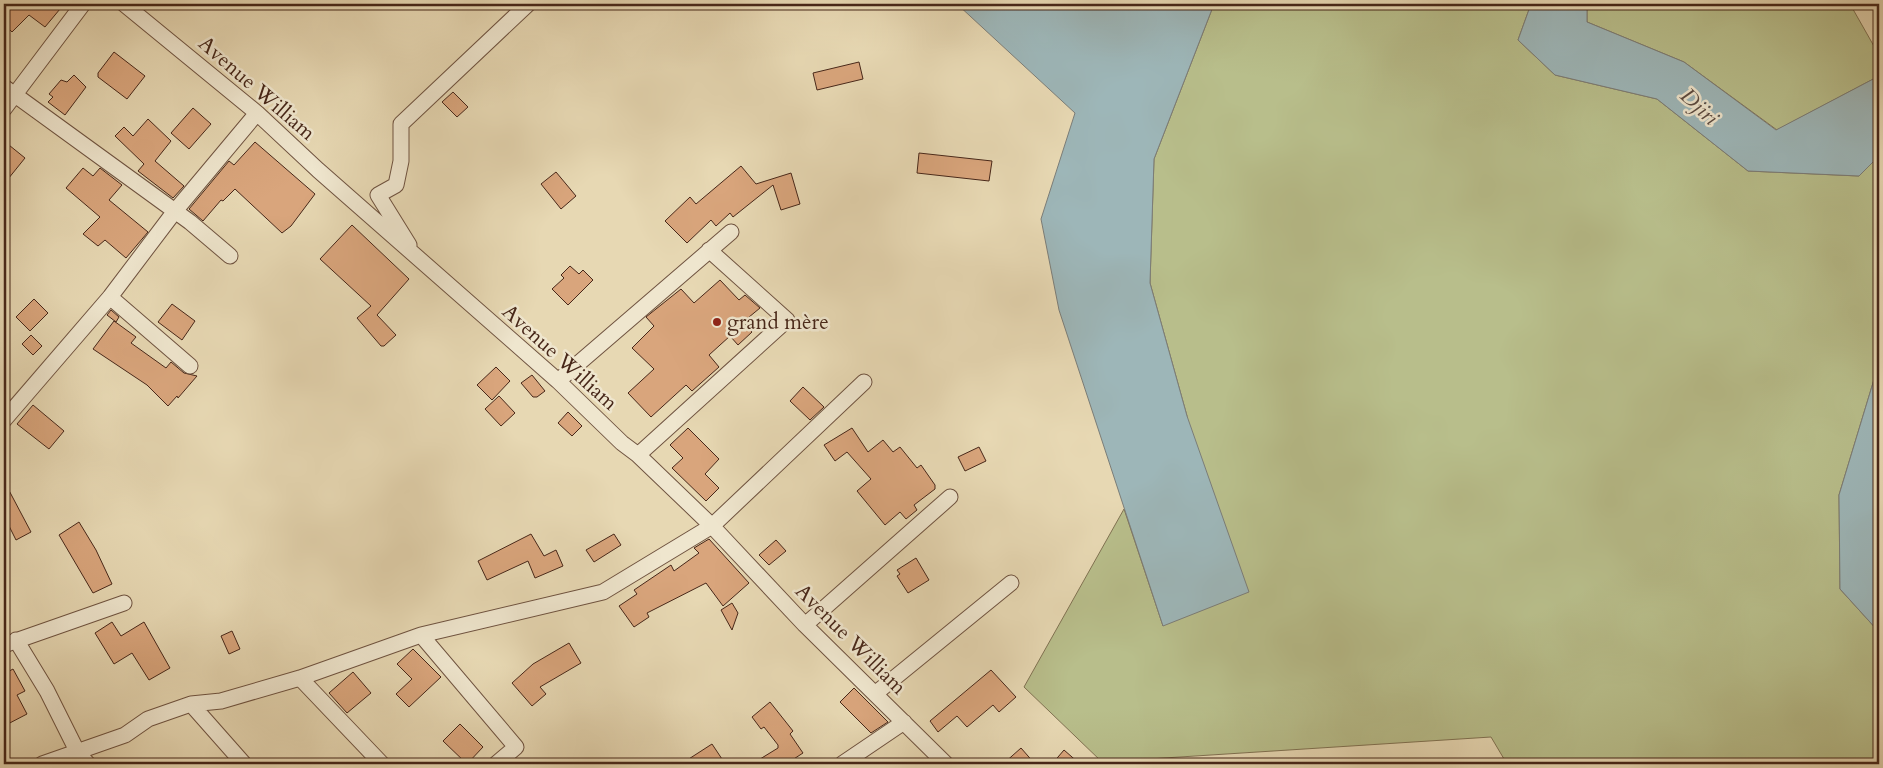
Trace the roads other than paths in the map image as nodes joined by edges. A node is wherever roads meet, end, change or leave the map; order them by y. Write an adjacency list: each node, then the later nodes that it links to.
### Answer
1 (83, 4): 4 (street)
2 (124, 4): 6 (street, Avenue William)
3 (528, 4): 11 (street)
4 (9, 91): 5 (street); 7 (street)
5 (4, 109)
6 (257, 113): 7 (street); 11 (street, Avenue William)
7 (174, 211): 10 (street); 12 (street)
8 (731, 232): 9 (street)
9 (710, 250): 14 (street); 17 (street)
10 (230, 256)
11 (415, 256): 14 (street, Avenue William)
12 (110, 297): 13 (street); 16 (street)
13 (190, 366)
14 (558, 381): 17 (street, Avenue William)
15 (864, 382): 19 (street)
16 (4, 420)
17 (638, 455): 19 (street, Avenue William)
18 (950, 497): 22 (street)
19 (712, 526): 22 (street, Avenue William); 23 (street)
20 (1011, 583): 26 (street)
21 (124, 603): 24 (street)
22 (805, 625): 26 (street, Avenue William)
23 (421, 635): 25 (street); 33 (street)
24 (10, 643): 29 (street)
25 (300, 678): 27 (street); 32 (street)
26 (876, 693): 28 (street, Avenue William)
27 (191, 704): 29 (street); 31 (street)
28 (904, 722): 34 (street); 35 (street, Avenue William)
29 (83, 759): 30 (street)
30 (42, 764)
31 (244, 764)
32 (382, 764)
33 (496, 764)
34 (842, 764)
35 (946, 764)

